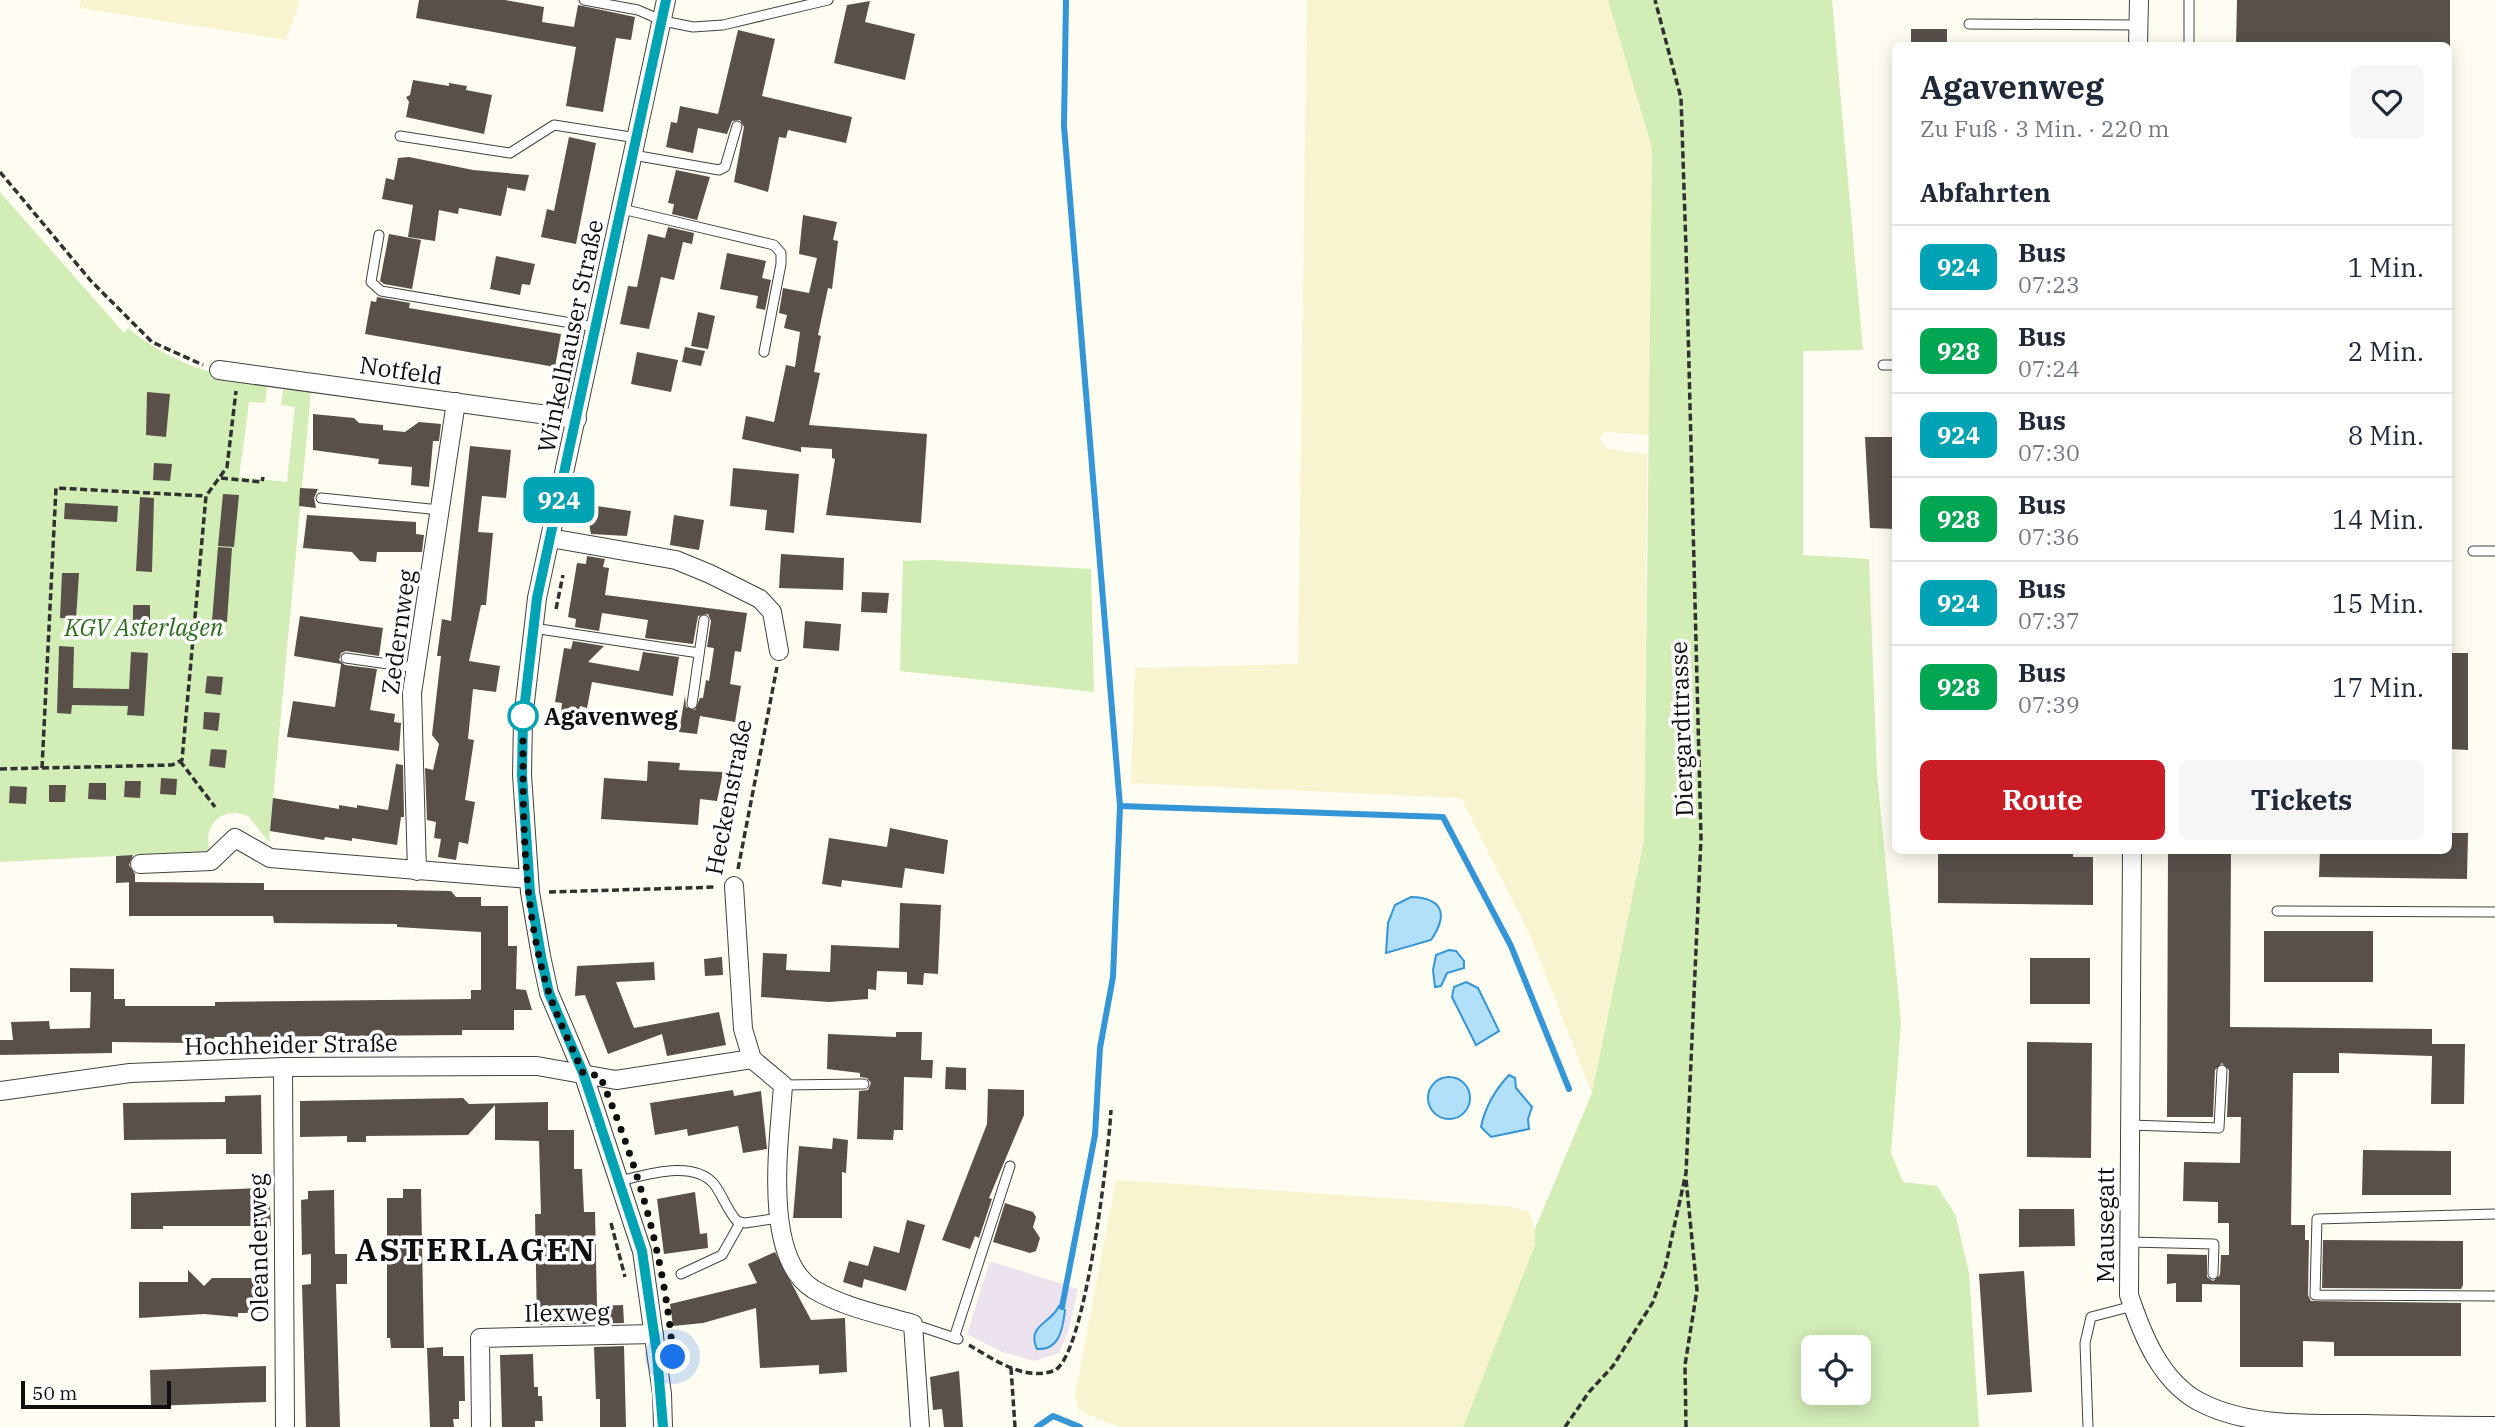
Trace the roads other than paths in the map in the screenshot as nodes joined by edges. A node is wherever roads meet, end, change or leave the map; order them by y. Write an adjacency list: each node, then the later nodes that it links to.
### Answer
1 (584, 0): 6 (lane)
2 (666, 0): 6 (street, Winkelhauser Straße)
3 (828, 0): 6 (lane)
4 (2139, 0): 8 (street)
5 (2189, 0): 10 (lane)
6 (663, 21): 13 (street, Winkelhauser Straße)
7 (1969, 24): 8 (lane)
8 (2138, 25): 9 (street)
9 (2138, 42)
10 (2189, 42)
11 (737, 126): 13 (lane)
12 (400, 136): 13 (lane)
13 (635, 147): 14 (street, Winkelhauser Straße)
14 (622, 209): 16 (street, Winkelhauser Straße); 17 (lane)
15 (379, 234): 16 (lane)
16 (595, 327): 22 (street, Winkelhauser Straße)
17 (764, 352)
18 (1883, 365): 19 (lane)
19 (1892, 365)
20 (219, 370): 21 (street, Notfeld)
21 (456, 402): 22 (street, Notfeld); 24 (street, Zedernweg)
22 (577, 419): 25 (street, Winkelhauser Straße)
23 (321, 498): 24 (lane)
24 (440, 510): 33 (street, Zedernweg)
25 (550, 538): 29 (street, Winkelhauser Straße); 30 (street)
26 (2473, 551): 27 (lane)
27 (2495, 551)
28 (704, 620): 31 (lane)
29 (533, 628): 31 (lane); 38 (street, Winkelhauser Straße)
30 (779, 651)
31 (699, 653): 34 (lane)
32 (346, 658): 33 (lane)
33 (415, 668): 37 (street, Zedernweg)
34 (692, 704)
35 (2132, 854): 49 (street, Mausegatt)
36 (140, 864): 37 (street)
37 (417, 871): 38 (street)
38 (538, 886): 45 (street, Winkelhauser Straße)
39 (734, 886): 42 (street, Heckenstraße)
40 (2277, 911): 41 (lane)
41 (2495, 912)
42 (752, 1059): 45 (street); 47 (street)
43 (283, 1068): 45 (street, Hochheider Straße); 48 (street, Hochheider Straße); 64 (street, Oleanderweg)
44 (2222, 1070): 49 (lane)
45 (583, 1073): 51 (street, Winkelhauser Straße)
46 (864, 1084): 47 (lane)
47 (783, 1085): 53 (street)
48 (0, 1091)
49 (2130, 1125): 55 (street, Mausegatt)
50 (1010, 1166): 60 (lane)
51 (619, 1181): 54 (lane); 61 (street, Winkelhauser Straße)
52 (2495, 1214): 58 (lane)
53 (779, 1218): 54 (lane); 60 (street)
54 (740, 1223): 57 (lane)
55 (2129, 1242): 56 (lane); 59 (street, Mausegatt)
56 (2213, 1274)
57 (681, 1275)
58 (2495, 1296)
59 (2133, 1306): 62 (street, Mausegatt); 68 (lane)
60 (913, 1324): 67 (street)
61 (654, 1334): 65 (street, Ilexweg); 66 (street, Winkelhauser Straße)
62 (2341, 1426): 63 (street, Mausegatt)
63 (2495, 1426)
64 (285, 1427)
65 (481, 1427)
66 (663, 1427)
67 (920, 1427)
68 (2088, 1427)

